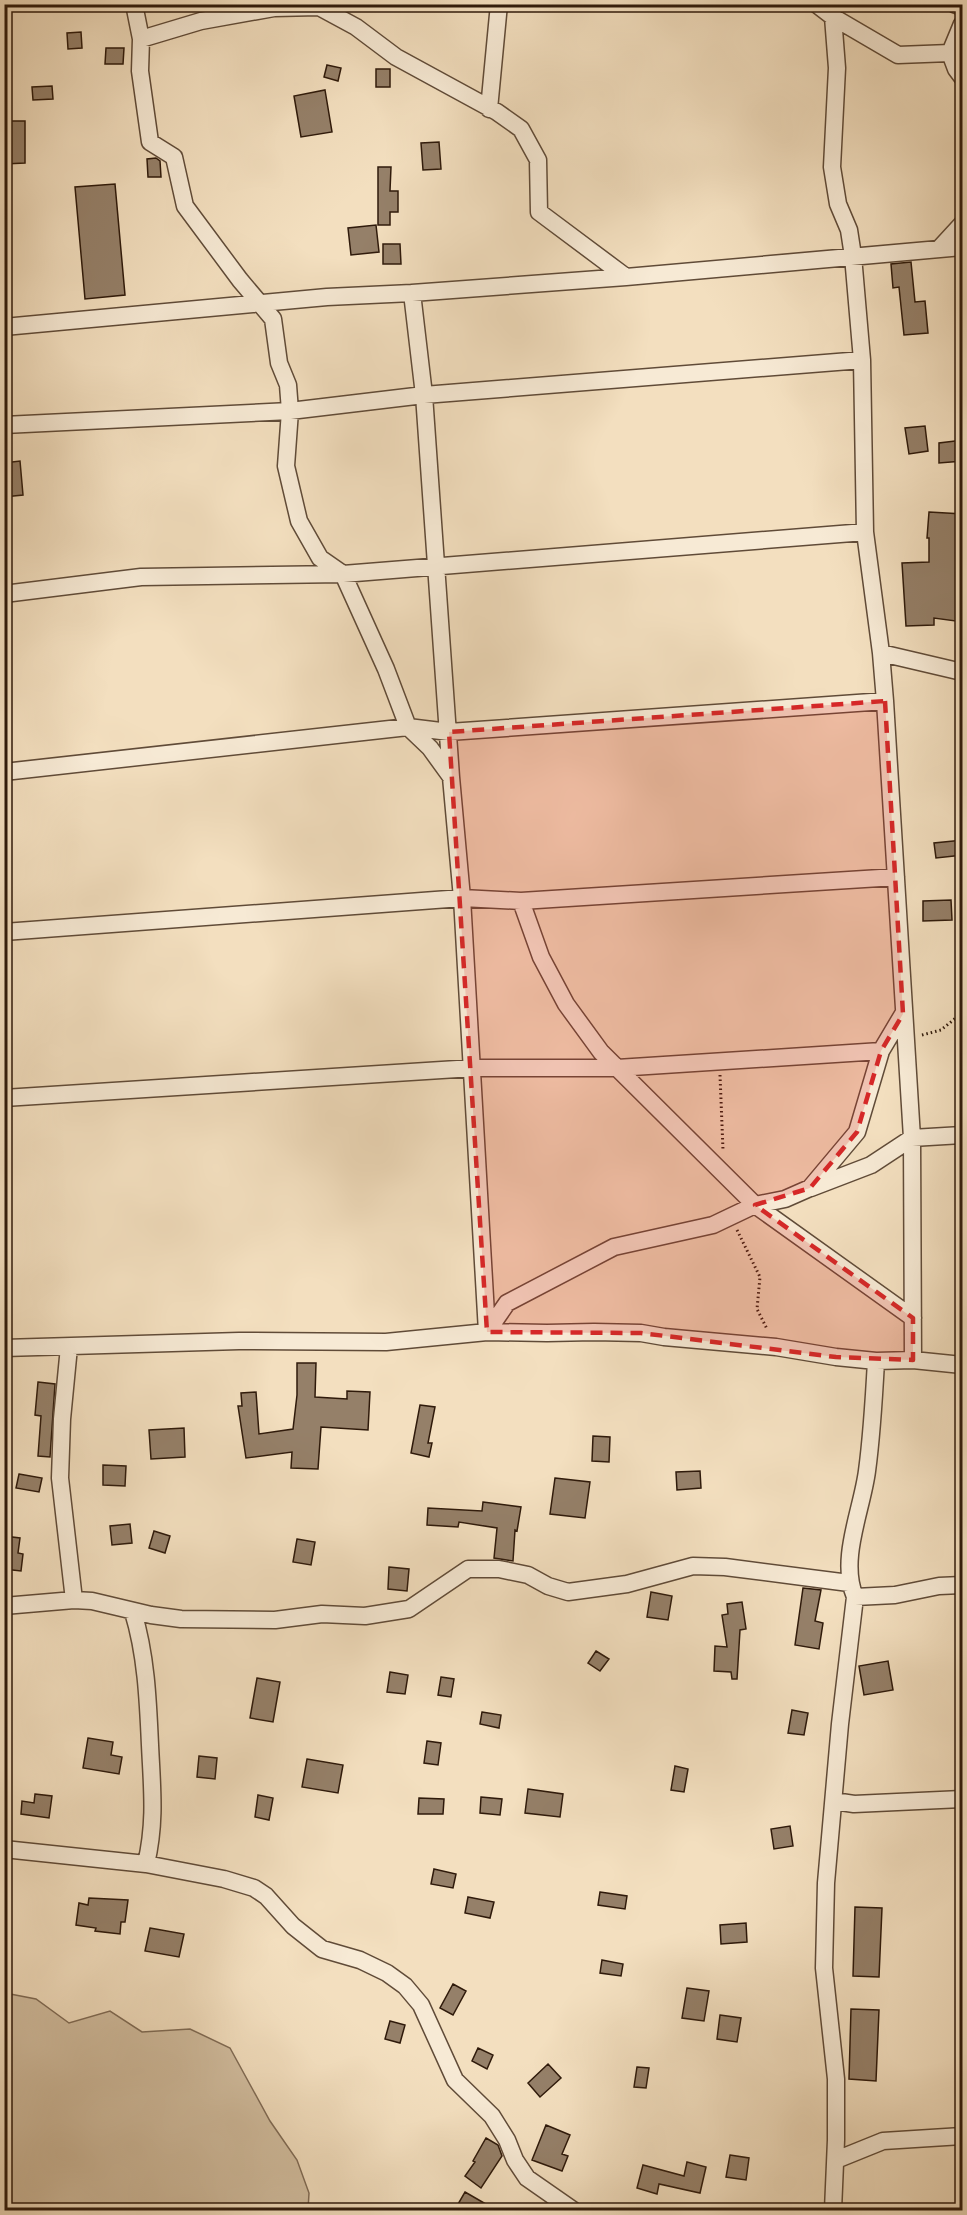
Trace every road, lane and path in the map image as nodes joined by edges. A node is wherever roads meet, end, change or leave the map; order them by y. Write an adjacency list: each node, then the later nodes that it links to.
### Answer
1 (134, 4): 9 (street)
2 (499, 4): 12 (street)
3 (816, 4): 7 (street)
4 (954, 4): 6 (street)
5 (321, 6): 9 (street); 12 (street)
6 (963, 8)
7 (832, 11): 10 (street); 16 (street)
8 (963, 24): 10 (street)
9 (141, 39): 19 (street)
10 (950, 53): 11 (street)
11 (963, 78)
12 (489, 109): 17 (street)
13 (963, 224): 15 (street)
14 (963, 247): 15 (street)
15 (939, 249): 16 (street)
16 (853, 256): 17 (street); 21 (street)
17 (626, 277): 18 (street)
18 (412, 293): 19 (street); 22 (street)
19 (259, 304): 20 (street); 23 (street)
20 (4, 327)
21 (862, 360): 22 (street); 25 (street)
22 (424, 395): 23 (street); 26 (street)
23 (290, 411): 24 (street); 27 (street)
24 (4, 425)
25 (866, 532): 26 (street); 29 (street)
26 (436, 566): 27 (street); 33 (street)
27 (343, 574): 28 (street); 32 (street)
28 (4, 594)
29 (881, 653): 30 (street); 31 (street)
30 (963, 672)
31 (885, 701): 33 (street); 36 (street)
32 (408, 727): 33 (street); 34 (street); 35 (street)
33 (449, 732): 35 (street)
34 (4, 772)
35 (450, 777): 37 (street)
36 (896, 877): 38 (street); 41 (street)
37 (462, 898): 38 (street); 39 (street); 45 (street)
38 (521, 901): 46 (street)
39 (4, 932)
40 (963, 1013): 42 (path)
41 (903, 1014): 42 (street); 43 (street)
42 (906, 1040): 49 (street)
43 (880, 1051): 44 (street); 51 (street)
44 (719, 1061): 46 (street); 50 (path)
45 (473, 1068): 46 (street); 47 (street); 55 (street)
46 (617, 1068): 50 (street)
47 (4, 1098)
48 (963, 1135): 49 (street)
49 (912, 1138): 51 (street); 54 (street)
50 (724, 1175): 52 (street)
51 (810, 1188): 52 (street)
52 (755, 1205): 53 (street); 54 (street)
53 (730, 1217): 55 (street); 57 (path)
54 (913, 1318): 59 (street)
55 (487, 1332): 56 (street); 57 (street)
56 (69, 1347): 58 (street); 64 (street)
57 (776, 1347): 60 (street)
58 (4, 1348)
59 (913, 1360): 60 (street); 61 (street)
60 (876, 1361): 63 (street)
61 (963, 1365)
62 (963, 1586): 63 (street)
63 (852, 1590): 66 (street); 68 (street)
64 (74, 1600): 65 (street); 66 (street)
65 (4, 1606)
66 (133, 1612): 70 (street)
67 (963, 1799): 68 (street)
68 (834, 1801): 72 (street)
69 (4, 1849): 70 (street)
70 (147, 1864): 73 (street)
71 (963, 2136): 72 (street)
72 (836, 2160): 74 (street)
73 (573, 2211)
74 (833, 2211)

